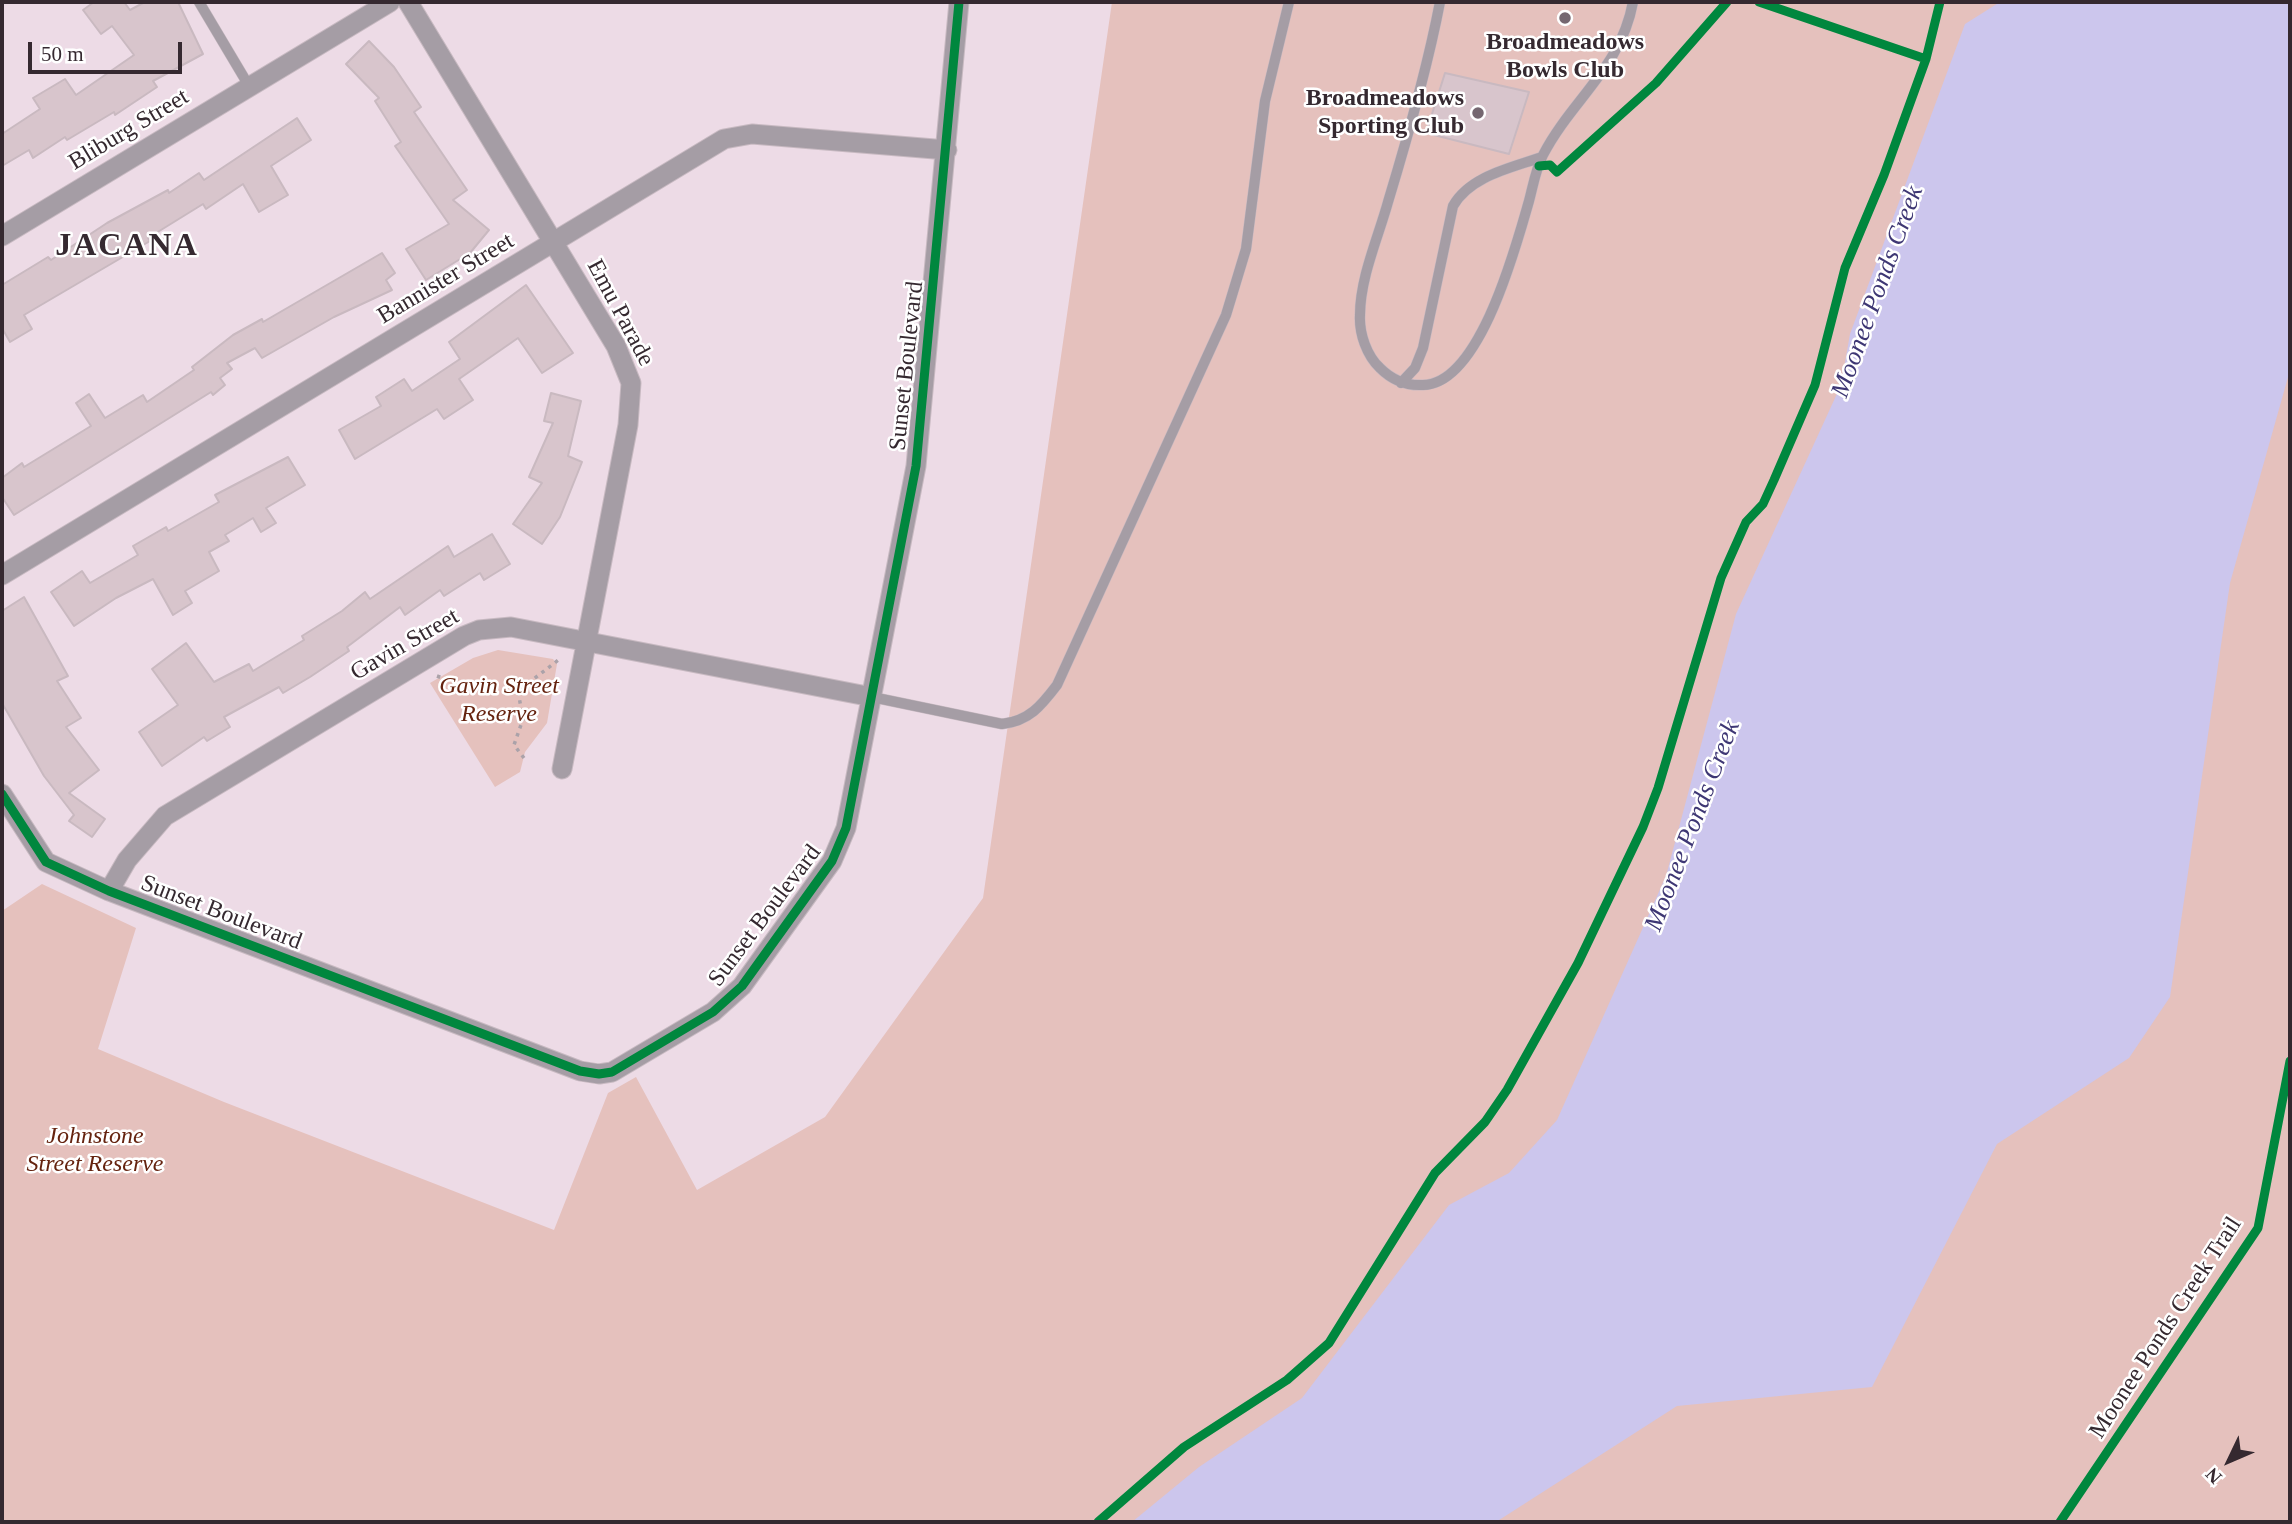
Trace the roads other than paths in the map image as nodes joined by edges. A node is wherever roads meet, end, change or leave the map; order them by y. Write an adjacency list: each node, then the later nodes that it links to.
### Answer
1 (199, 2): 8 (lane)
2 (390, 2): 8 (street, Bliburg Street)
3 (408, 2): 12 (street, Emu Parade)
4 (959, 2): 9 (street, Sunset Boulevard)
5 (1289, 2): 16 (lane)
6 (1440, 2): 13 (lane)
7 (1633, 2): 10 (lane)
8 (249, 86): 11 (street, Bliburg Street)
9 (947, 150): 12 (street, Bannister Street); 16 (street, Sunset Boulevard)
10 (1542, 157): 13 (lane); 13 (lane)
11 (2, 236)
12 (554, 242): 14 (street, Bannister Street); 15 (street, Emu Parade)
13 (1401, 383)
14 (2, 575)
15 (586, 641): 16 (street, Gavin Street); 17 (street, Emu Parade); 19 (street, Gavin Street)
16 (872, 696): 19 (street, Sunset Boulevard)
17 (562, 769)
18 (2, 794): 19 (street, Sunset Boulevard)
19 (109, 891)

